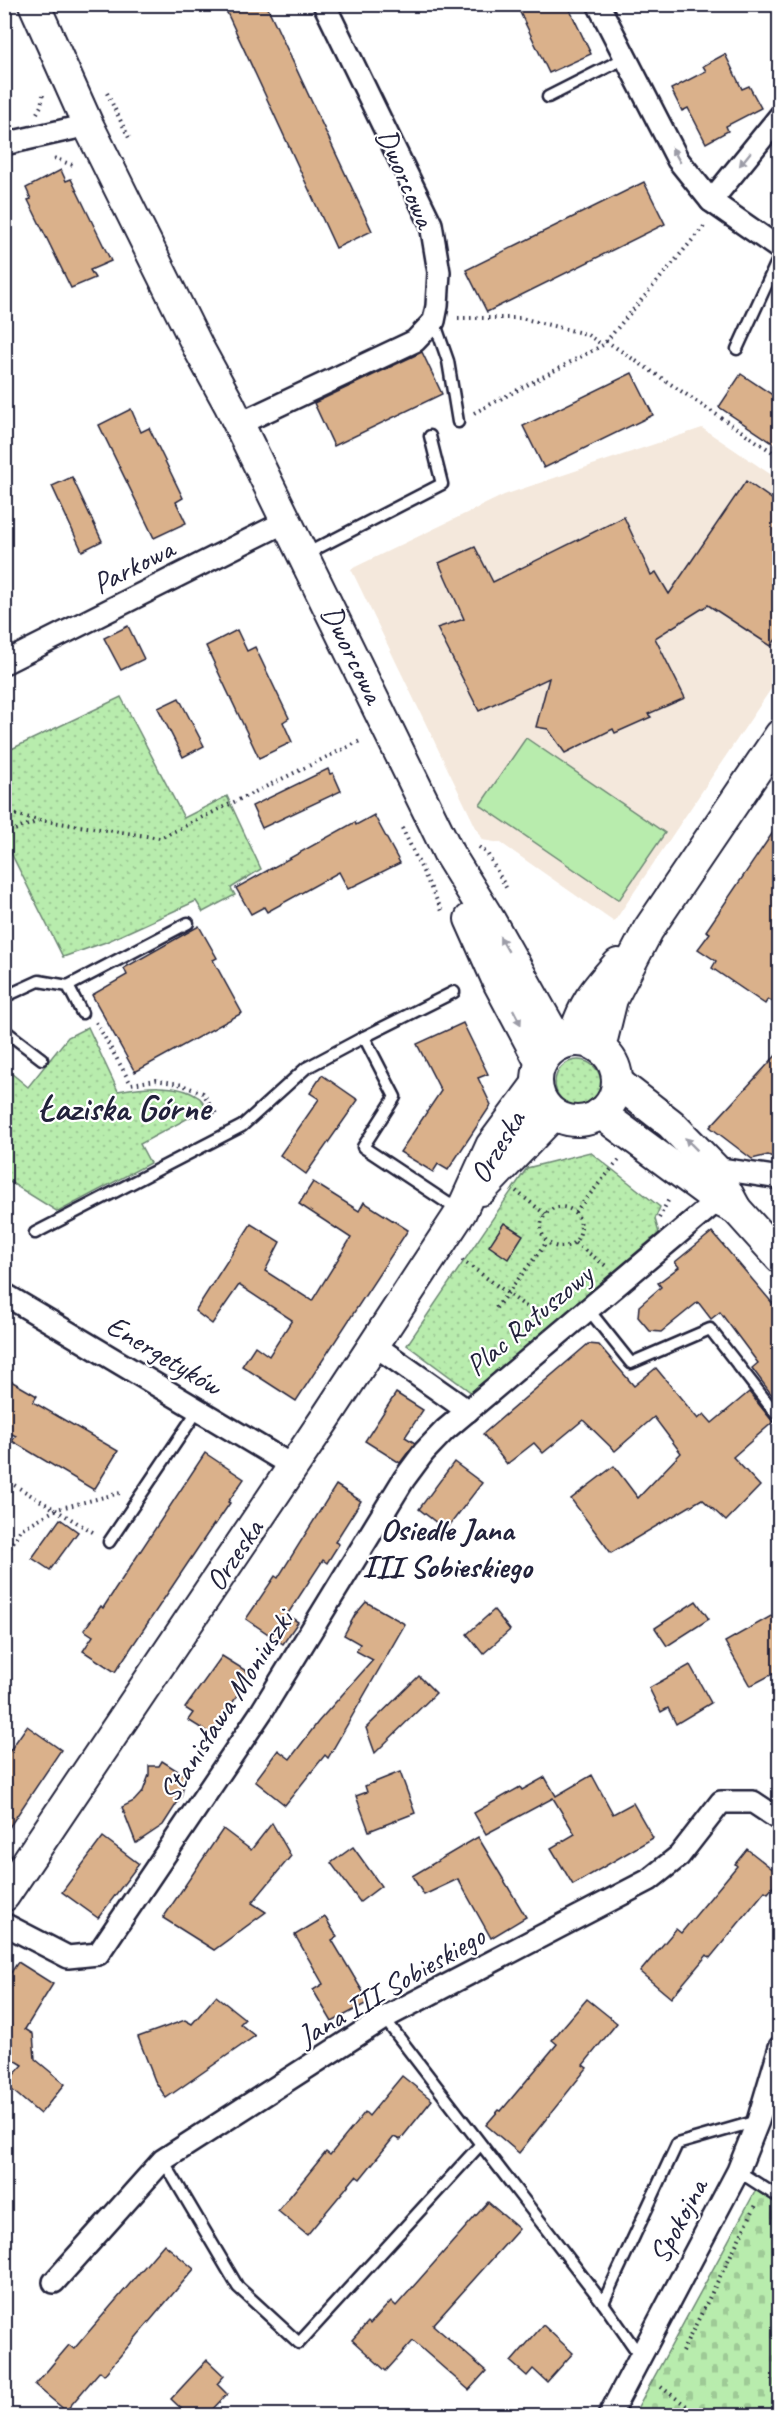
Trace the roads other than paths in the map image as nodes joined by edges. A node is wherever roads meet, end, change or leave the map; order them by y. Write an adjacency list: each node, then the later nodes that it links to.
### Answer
1 (34, 4): 7 (street, Dworcowa)
2 (324, 4): 12 (street, Dworcowa)
3 (598, 4): 4 (street)
4 (625, 58): 5 (lane); 9 (street, one-way to 4)
5 (548, 97)
6 (780, 116): 9 (street, one-way to 9)
7 (88, 125): 8 (street); 15 (street, Dworcowa)
8 (4, 144)
9 (716, 205): 10 (street)
10 (780, 249)
11 (780, 255): 13 (lane)
12 (434, 321): 14 (lane); 15 (street)
13 (737, 349)
14 (458, 422)
15 (239, 424): 17 (street, Dworcowa)
16 (430, 436): 18 (lane)
17 (287, 521): 18 (street, Dworcowa); 19 (street, Parkowa)
18 (304, 555): 21 (street, Dworcowa)
19 (4, 663)
20 (777, 744): 23 (street)
21 (448, 854): 26 (street, Dworcowa, one-way to 21); 32 (street, Dworcowa, one-way to 32)
22 (188, 923): 24 (lane)
23 (648, 930): 27 (street); 32 (street)
24 (68, 986): 28 (lane); 29 (lane)
25 (454, 992): 31 (lane)
26 (533, 995): 27 (street); 32 (street, Dworcowa)
27 (590, 996): 32 (street)
28 (4, 997)
29 (82, 1013)
30 (4, 1030): 33 (lane)
31 (364, 1037): 40 (lane); 41 (lane)
32 (562, 1056): 34 (street); 36 (street); 40 (street, Orzeska)
33 (42, 1059)
34 (617, 1082): 35 (street); 37 (street, one-way to 34)
35 (600, 1113): 36 (street); 39 (street)
36 (554, 1114): 40 (street, Orzeska)
37 (714, 1167): 38 (street); 39 (street)
38 (780, 1178)
39 (727, 1205): 42 (street); 44 (street, Plac Ratuszowy)
40 (461, 1212): 45 (street, Orzeska)
41 (35, 1233)
42 (780, 1258)
43 (4, 1294): 46 (street, Energetyków)
44 (588, 1309): 47 (street, Plac Ratuszowy); 48 (lane)
45 (373, 1344): 47 (street, Plac Ratuszowy); 49 (street, Orzeska)
46 (198, 1410): 49 (street, Energetyków); 50 (lane)
47 (468, 1411): 53 (street, Stanisława Moniuszki)
48 (780, 1419)
49 (294, 1467): 52 (street, Orzeska)
50 (109, 1542)
51 (780, 1820): 54 (street, Jana III Sobieskiego)
52 (4, 1896)
53 (4, 1924)
54 (384, 2018): 57 (lane); 58 (street, Jana III Sobieskiego)
55 (780, 2047): 56 (street, Spokojna)
56 (758, 2121): 59 (street, Spokojna); 62 (lane)
57 (480, 2145): 58 (lane); 62 (lane)
58 (163, 2160): 61 (street, Jana III Sobieskiego)
59 (738, 2170): 60 (lane); 63 (street, Spokojna)
60 (780, 2198)
61 (54, 2282)
62 (603, 2303): 63 (lane)
63 (640, 2356): 64 (street, Spokojna)
64 (609, 2415)

